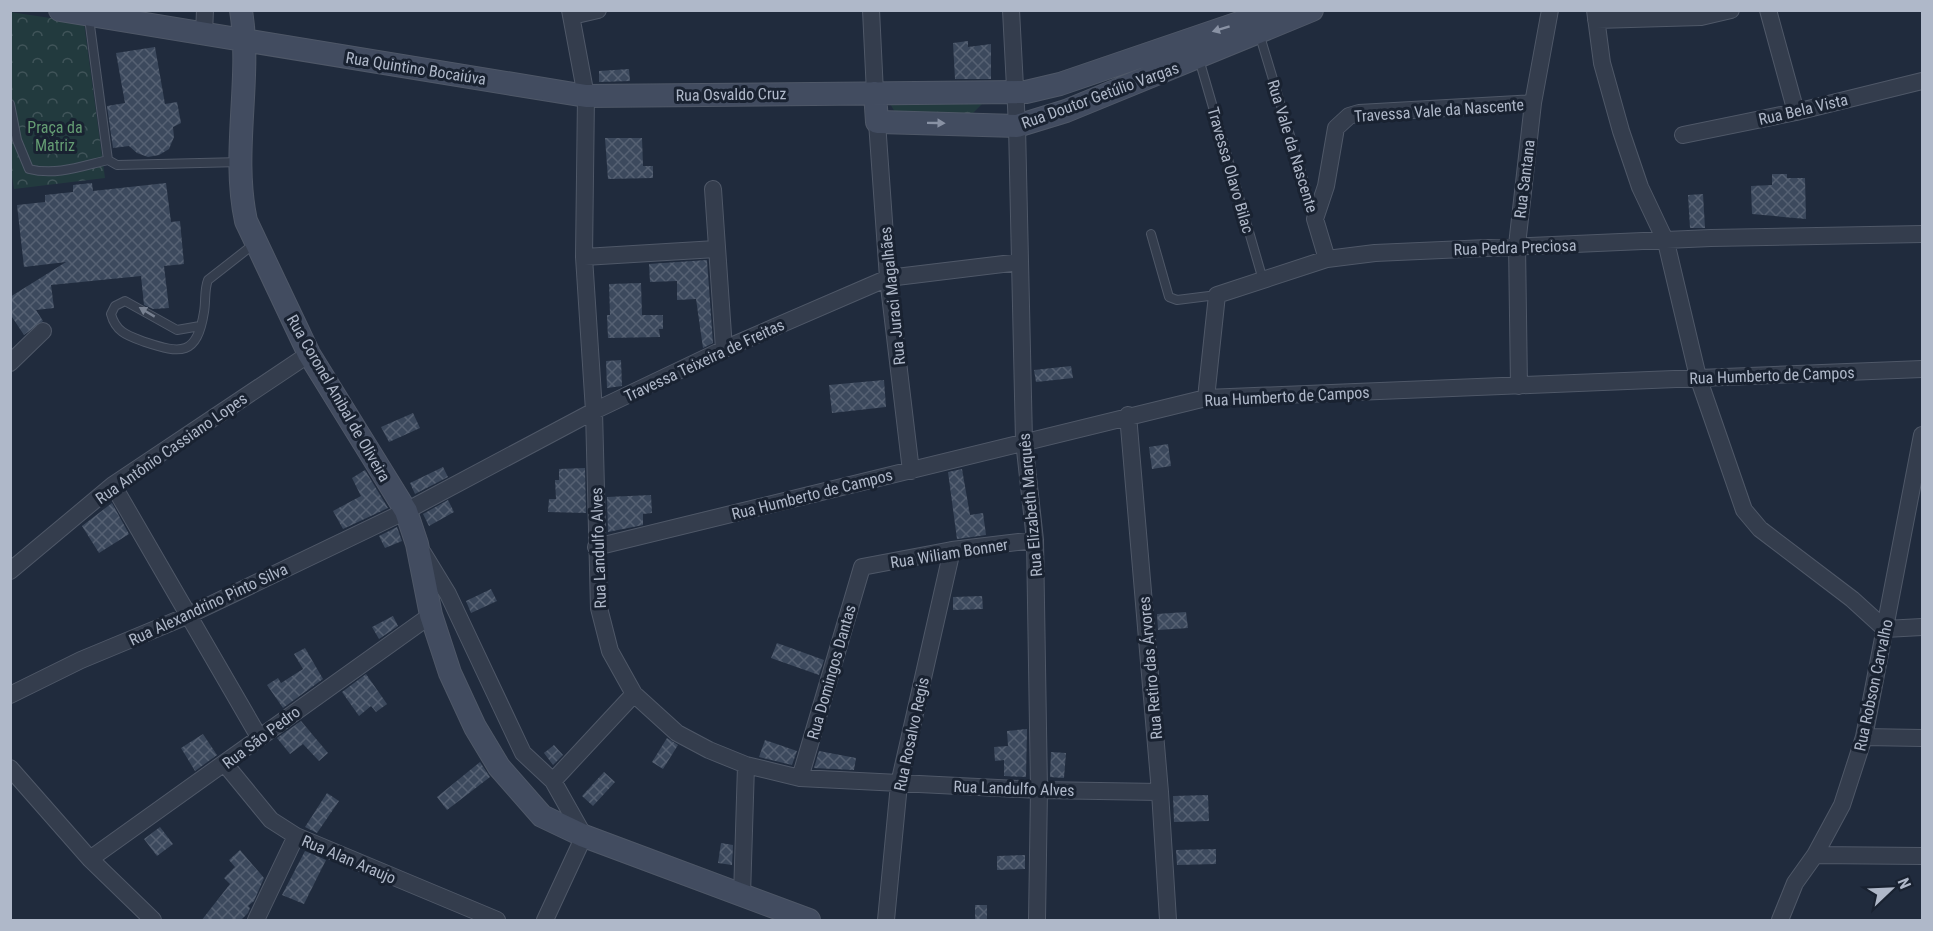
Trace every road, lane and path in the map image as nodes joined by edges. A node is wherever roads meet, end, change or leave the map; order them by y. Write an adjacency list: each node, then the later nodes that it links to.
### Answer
1 (60, 10): 12 (main road, Rua Quintino Bocaiúva)
2 (241, 10): 17 (main road, Rua Coronel Anibal de Oliveira)
3 (598, 10): 11 (street)
4 (871, 10): 21 (street)
5 (1011, 10): 20 (street, Rua Elizabeth Marquês)
6 (1277, 10): 20 (main road, Rua Doutor Getúlio Vargas, one-way to 20)
7 (1312, 10): 16 (main road, Rua Doutor Getúlio Vargas)
8 (1550, 10): 24 (street, Rua Santana)
9 (1731, 10): 14 (street)
10 (1768, 10): 26 (street)
11 (571, 13): 23 (street, Rua Landulfo Alves)
12 (103, 15): 15 (main road, Rua Quintino Bocaiúva); 31 (lane)
13 (1595, 15): 14 (street); 37 (street)
14 (1634, 15)
15 (203, 17): 17 (main road, Rua Quintino Bocaiúva)
16 (1260, 33): 18 (main road, Rua Doutor Getúlio Vargas); 34 (lane, Rua Vale da Nascente)
17 (246, 39): 23 (main road, Rua Quintino Bocaiúva); 32 (main road, Rua Coronel Anibal de Oliveira)
18 (1198, 58): 29 (main road, Rua Doutor Getúlio Vargas); 45 (lane, Travessa Olavo Bilac)
19 (1923, 81): 26 (street, Rua Bela Vista)
20 (1015, 92): 22 (main road, Rua Doutor Getúlio Vargas); 29 (street, Rua Elizabeth Marquês)
21 (880, 94): 22 (main road, Rua Doutor Getúlio Vargas); 23 (main road, Rua Osvaldo Cruz); 27 (main road)
22 (987, 94): 28 (main road)
23 (586, 96): 41 (street, Rua Landulfo Alves)
24 (1533, 103): 34 (street, Travessa Vale da Nascente); 39 (street, Rua Santana)
25 (10, 104): 31 (lane)
26 (1796, 112): 30 (street, Rua Bela Vista)
27 (883, 122): 28 (main road, Rua Doutor Getúlio Vargas, one-way to 28); 44 (street, Rua Juraci Magalhães)
28 (986, 124): 29 (main road, Rua Doutor Getúlio Vargas)
29 (1017, 126): 43 (street, Rua Elizabeth Marquês)
30 (1683, 135)
31 (108, 160): 32 (lane)
32 (241, 162): 38 (main road, Rua Coronel Anibal de Oliveira)
33 (713, 189): 40 (street)
34 (1315, 219): 42 (street, Rua Vale da Nascente)
35 (1151, 234): 46 (lane)
36 (1923, 234): 37 (street, Rua Pedra Preciosa)
37 (1666, 242): 39 (street, Rua Pedra Preciosa); 53 (street)
38 (254, 244): 47 (lane); 50 (main road, Rua Coronel Anibal de Oliveira)
39 (1517, 245): 42 (street, Rua Pedra Preciosa); 54 (street, Rua Santana)
40 (716, 249): 41 (street); 49 (street)
41 (584, 257): 56 (street, Rua Landulfo Alves)
42 (1327, 259): 45 (street, Rua Pedra Preciosa)
43 (1020, 262): 44 (street, Travessa Teixeira de Freitas); 59 (street, Rua Elizabeth Marquês)
44 (888, 278): 49 (street, Travessa Teixeira de Freitas); 60 (street, Rua Juraci Magalhães)
45 (1263, 281): 46 (street, Rua Pedra Preciosa)
46 (1217, 295): 55 (street)
47 (200, 326): 47 (lane, one-way to 47)
48 (44, 331): 51 (street)
49 (724, 349): 56 (street, Travessa Teixeira de Freitas)
50 (309, 354): 61 (street, Rua Antônio Cassiano Lopes); 62 (main road, Rua Coronel Anibal de Oliveira)
51 (10, 363)
52 (1923, 369): 53 (street, Rua Humberto de Campos)
53 (1698, 377): 54 (street, Rua Humberto de Campos); 74 (street)
54 (1519, 386): 55 (street, Rua Humberto de Campos)
55 (1206, 399): 57 (street, Rua Humberto de Campos)
56 (594, 411): 62 (street, Travessa Teixeira de Freitas); 67 (street, Rua Landulfo Alves)
57 (1128, 415): 59 (street, Rua Humberto de Campos); 87 (street, Rua Retiro das Árvores)
58 (1922, 437): 64 (street, Rua Robson Carvalho)
59 (1024, 441): 60 (street, Rua Humberto de Campos); 65 (street, Rua Elizabeth Marquês)
60 (911, 471): 67 (street, Rua Humberto de Campos)
61 (113, 485): 70 (street, Rua Antônio Cassiano Lopes); 72 (street)
62 (406, 510): 66 (main road, Rua Coronel Anibal de Oliveira); 72 (street, Rua Alexandrino Pinto Silva)
63 (1923, 525): 64 (street)
64 (1905, 526): 74 (street, Rua Robson Carvalho)
65 (1035, 540): 68 (street, Rua Wiliam Bonner); 86 (street, Rua Elizabeth Marquês)
66 (417, 544): 71 (main road, Rua Coronel Anibal de Oliveira); 84 (street, Rua Coronel Anibal de Oliveira)
67 (596, 547): 75 (street, Rua Landulfo Alves)
68 (952, 550): 69 (street, Rua Wiliam Bonner); 85 (street, Rua Rosalvo Regis)
69 (862, 567): 83 (street, Rua Domingos Dantas)
70 (10, 571)
71 (430, 615): 77 (street, Rua São Pedro); 89 (main road, Rua Coronel Anibal de Oliveira)
72 (187, 616): 76 (street, Rua Alexandrino Pinto Silva); 77 (street)
73 (1923, 627): 74 (street)
74 (1885, 629): 78 (street, Rua Robson Carvalho)
75 (634, 694): 81 (street, Rua Landulfo Alves); 84 (street)
76 (10, 695)
77 (259, 737): 80 (street, Rua São Pedro)
78 (1864, 737): 79 (street); 90 (street, Rua Robson Carvalho)
79 (1923, 738)
80 (225, 764): 88 (street, Rua Alan Araujo); 92 (street, Rua São Pedro)
81 (746, 765): 83 (street, Rua Landulfo Alves); 93 (street)
82 (10, 768): 92 (street)
83 (800, 778): 85 (street, Rua Landulfo Alves)
84 (554, 782): 89 (street, Rua Coronel Anibal de Oliveira)
85 (899, 784): 86 (street, Rua Landulfo Alves); 99 (street, Rua Rosalvo Regis)
86 (1039, 790): 87 (street, Rua Landulfo Alves); 100 (street, Rua Elizabeth Marquês)
87 (1160, 792): 101 (street, Rua Retiro das Árvores)
88 (296, 836): 95 (street); 96 (street, Rua Alan Araujo)
89 (584, 836): 93 (main road, Rua Coronel Anibal de Oliveira); 97 (street)
90 (1815, 855): 91 (street); 102 (street, Rua Robson Carvalho)
91 (1923, 856)
92 (90, 859): 94 (street)
93 (742, 896): 98 (main road, Rua Coronel Anibal de Oliveira)
94 (153, 921)
95 (256, 921)
96 (497, 921)
97 (545, 921)
98 (809, 921)
99 (886, 921)
100 (1037, 921)
101 (1168, 921)
102 (1780, 921)

